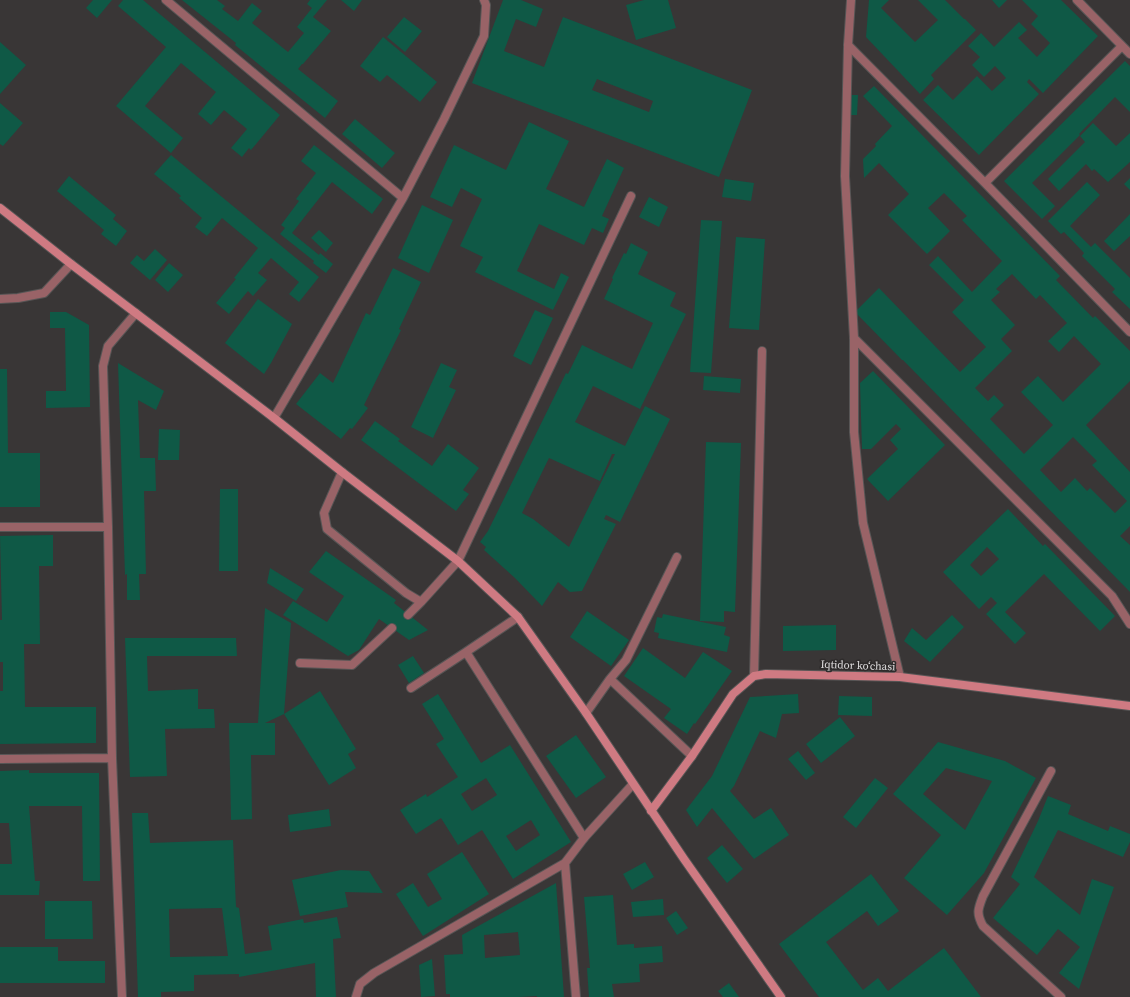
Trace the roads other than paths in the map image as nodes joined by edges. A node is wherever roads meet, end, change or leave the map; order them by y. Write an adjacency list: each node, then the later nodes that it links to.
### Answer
1 (166, 0): 10 (street)
2 (484, 0): 10 (street)
3 (851, 0): 5 (street)
4 (1077, 0): 6 (street)
5 (848, 45): 8 (street); 16 (street)
6 (1122, 46): 7 (street); 8 (street)
7 (1130, 54)
8 (984, 183): 15 (street)
9 (631, 196): 23 (street)
10 (403, 198): 18 (street)
11 (0, 208): 12 (street)
12 (71, 264): 13 (street); 14 (street)
13 (0, 299)
14 (136, 313): 18 (street); 21 (street)
15 (1130, 332)
16 (854, 338): 27 (street); 32 (street)
17 (762, 351): 31 (street)
18 (274, 418): 19 (street)
19 (342, 472): 23 (street); 24 (street)
20 (0, 527): 21 (street)
21 (108, 527): 38 (street)
22 (677, 557): 33 (street)
23 (458, 561): 24 (street); 26 (street)
24 (421, 602): 25 (street)
25 (408, 615)
26 (518, 617): 29 (street); 36 (street)
27 (1130, 624)
28 (392, 628): 30 (street)
29 (466, 652): 34 (street); 43 (street)
30 (300, 663)
31 (754, 676): 32 (street, Iqtidor koʻchasi); 37 (street)
32 (900, 677): 35 (street, Iqtidor koʻchasi)
33 (610, 679): 36 (street); 37 (street)
34 (411, 688)
35 (1130, 706)
36 (586, 714): 41 (street)
37 (692, 756): 42 (street)
38 (112, 758): 39 (street); 45 (street)
39 (0, 759)
40 (1051, 771): 49 (street)
41 (632, 784): 42 (street); 43 (street)
42 (651, 811): 48 (street)
43 (584, 838): 44 (street)
44 (565, 863): 46 (street); 47 (street)
45 (122, 997)
46 (356, 997)
47 (576, 997)
48 (781, 997)
49 (1062, 997)

